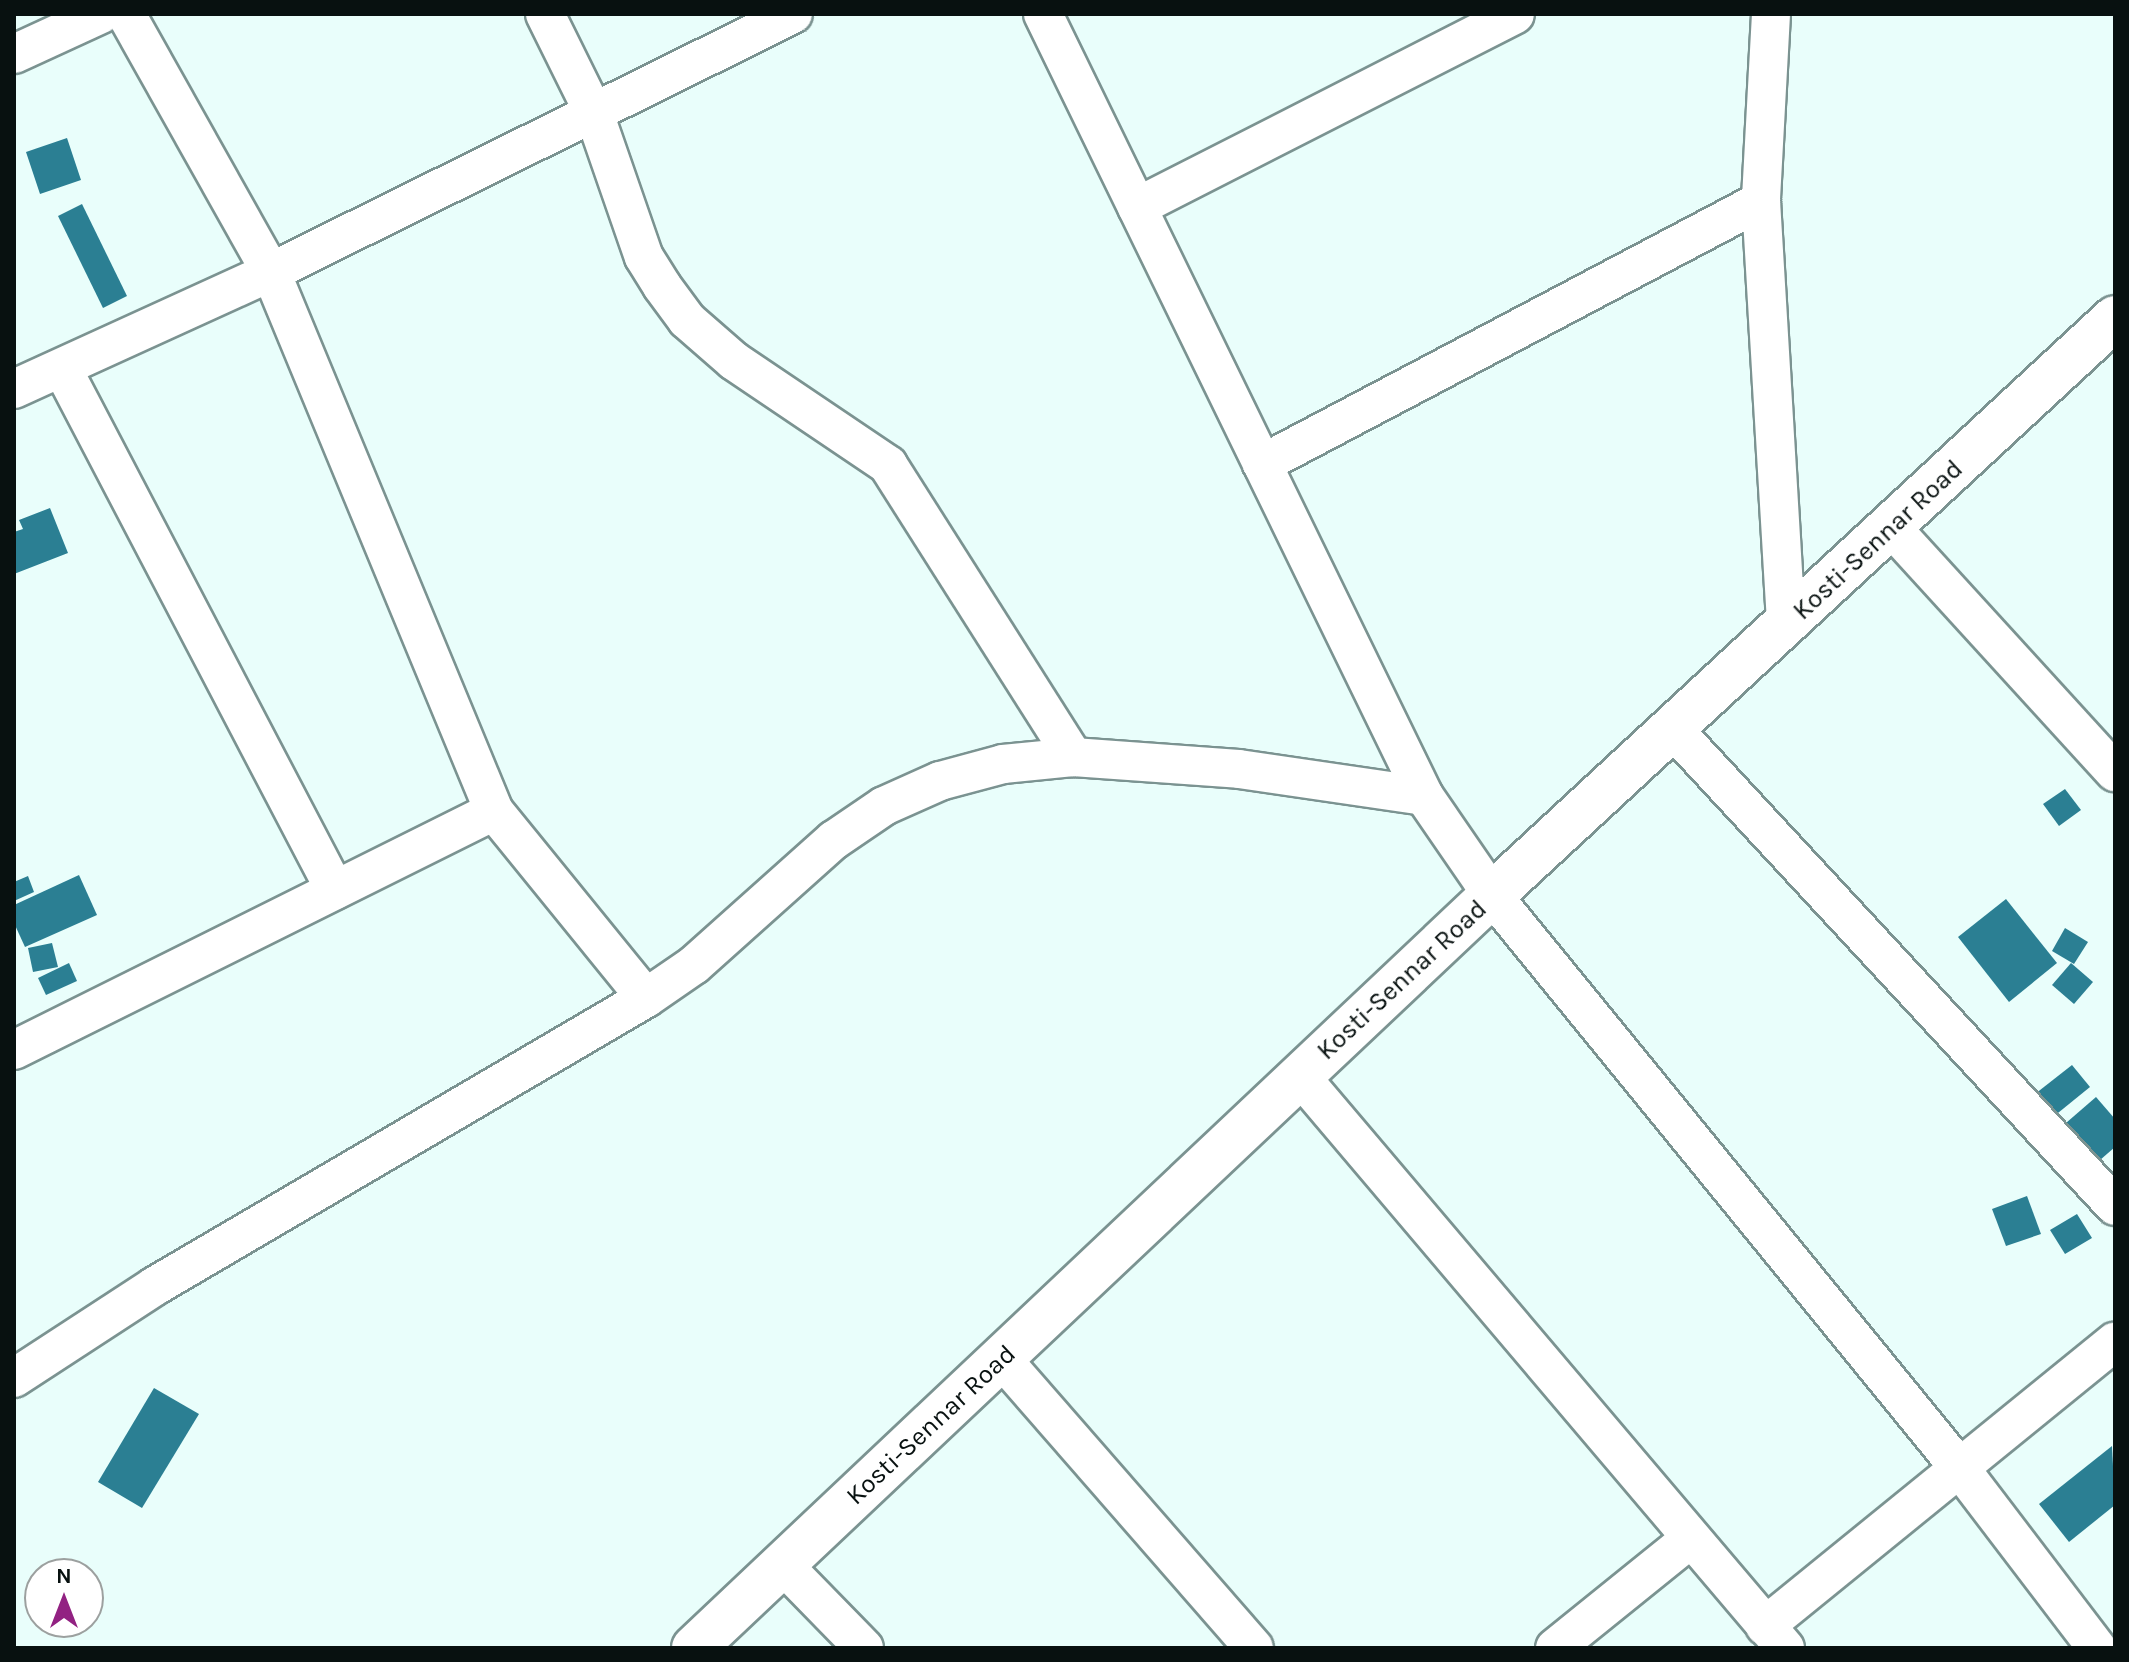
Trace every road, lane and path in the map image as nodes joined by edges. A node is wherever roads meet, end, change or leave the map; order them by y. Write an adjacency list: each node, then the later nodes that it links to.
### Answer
1 (101, 14): 8 (street)
2 (126, 14): 12 (street)
3 (545, 14): 9 (street)
4 (793, 14): 9 (street)
5 (1043, 14): 11 (street)
6 (1771, 14): 10 (street)
7 (1509, 15): 11 (street)
8 (14, 54)
9 (594, 113): 12 (street); 20 (street)
10 (1761, 201): 16 (street); 18 (street)
11 (1137, 207): 16 (street)
12 (271, 272): 14 (street); 23 (street)
13 (2115, 318): 17 (highway, Kosti-Sennar Road)
14 (62, 368): 15 (street); 24 (street)
15 (14, 389)
16 (1262, 464): 22 (street)
17 (1891, 527): 18 (highway, Kosti-Sennar Road); 21 (street)
18 (1786, 626): 19 (highway, Kosti-Sennar Road)
19 (1673, 729): 25 (highway, Kosti-Sennar Road); 29 (street)
20 (1073, 757): 22 (street); 26 (street)
21 (2115, 772)
22 (1424, 796): 25 (street)
23 (494, 811): 24 (street); 26 (street)
24 (335, 890): 27 (street)
25 (1492, 895): 28 (highway, Kosti-Sennar Road); 33 (street)
26 (646, 998): 32 (street)
27 (14, 1050)
28 (1300, 1076): 31 (highway, Kosti-Sennar Road); 34 (street)
29 (2115, 1206)
30 (2115, 1342): 33 (street)
31 (1002, 1359): 35 (highway, Kosti-Sennar Road); 39 (street)
32 (14, 1378)
33 (1962, 1471): 36 (street); 41 (street)
34 (1689, 1540): 36 (street); 40 (street)
35 (783, 1565): 37 (highway, Kosti-Sennar Road); 38 (street)
36 (1775, 1637)
37 (694, 1648)
38 (864, 1648)
39 (1254, 1648)
40 (1555, 1648)
41 (2097, 1648)

